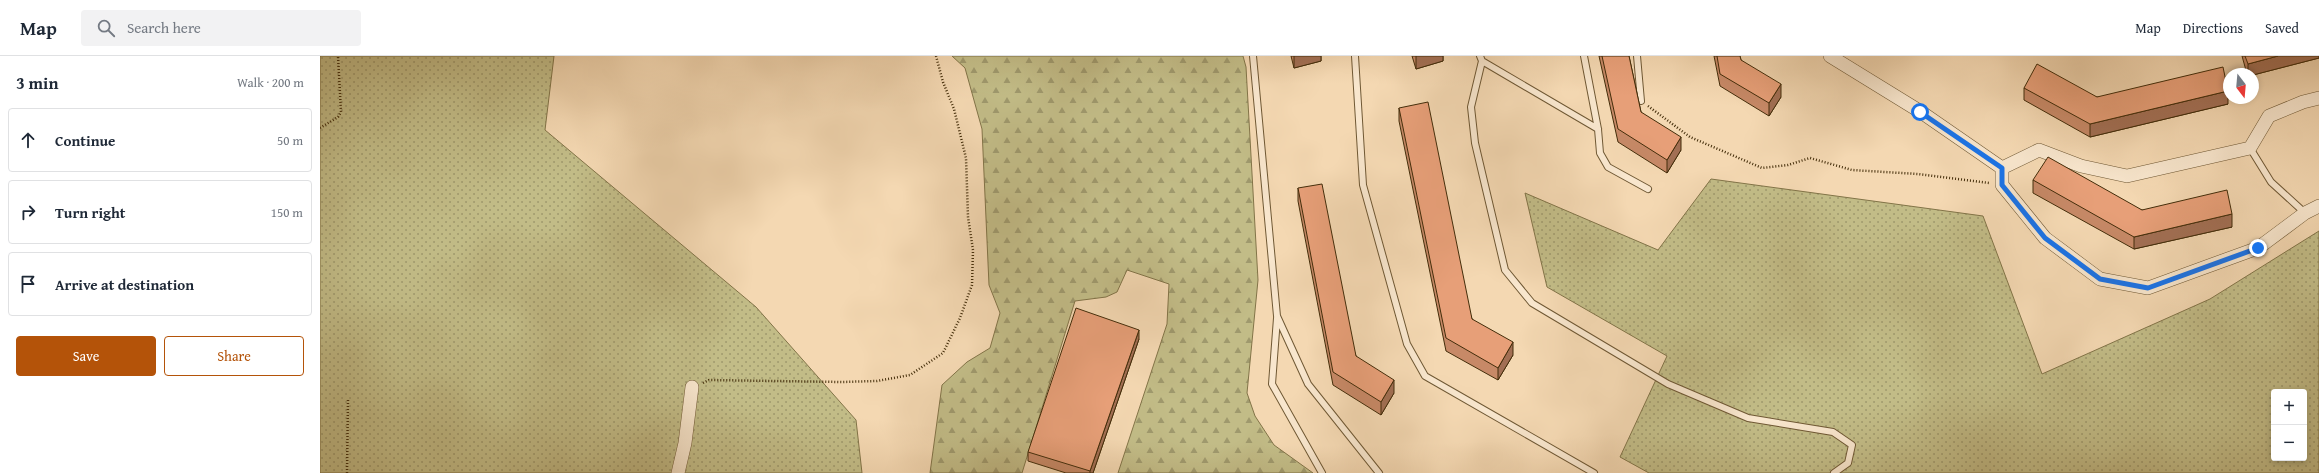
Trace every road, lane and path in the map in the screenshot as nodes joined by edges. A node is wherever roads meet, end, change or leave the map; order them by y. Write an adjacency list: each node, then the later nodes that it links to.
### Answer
1 (338, 56): 11 (path)
2 (936, 56): 20 (path)
3 (1253, 56): 19 (lane)
4 (1355, 56): 26 (lane)
5 (1584, 56): 12 (lane)
6 (1636, 56): 10 (lane)
7 (1830, 56): 14 (street)
8 (1481, 58): 12 (lane); 27 (lane)
9 (2319, 98): 13 (street)
10 (1641, 101): 15 (path)
11 (320, 128)
12 (1598, 129): 16 (lane)
13 (2250, 148): 14 (street); 18 (lane)
14 (2002, 168): 15 (street)
15 (2002, 185): 18 (street)
16 (1648, 189)
17 (2319, 206): 18 (street)
18 (2305, 213)
19 (1277, 316): 24 (lane); 25 (lane)
20 (692, 387): 23 (street)
21 (348, 400): 22 (path)
22 (346, 473)
23 (678, 473)
24 (1322, 473)
25 (1379, 473)
26 (1594, 473)
27 (1834, 473)

